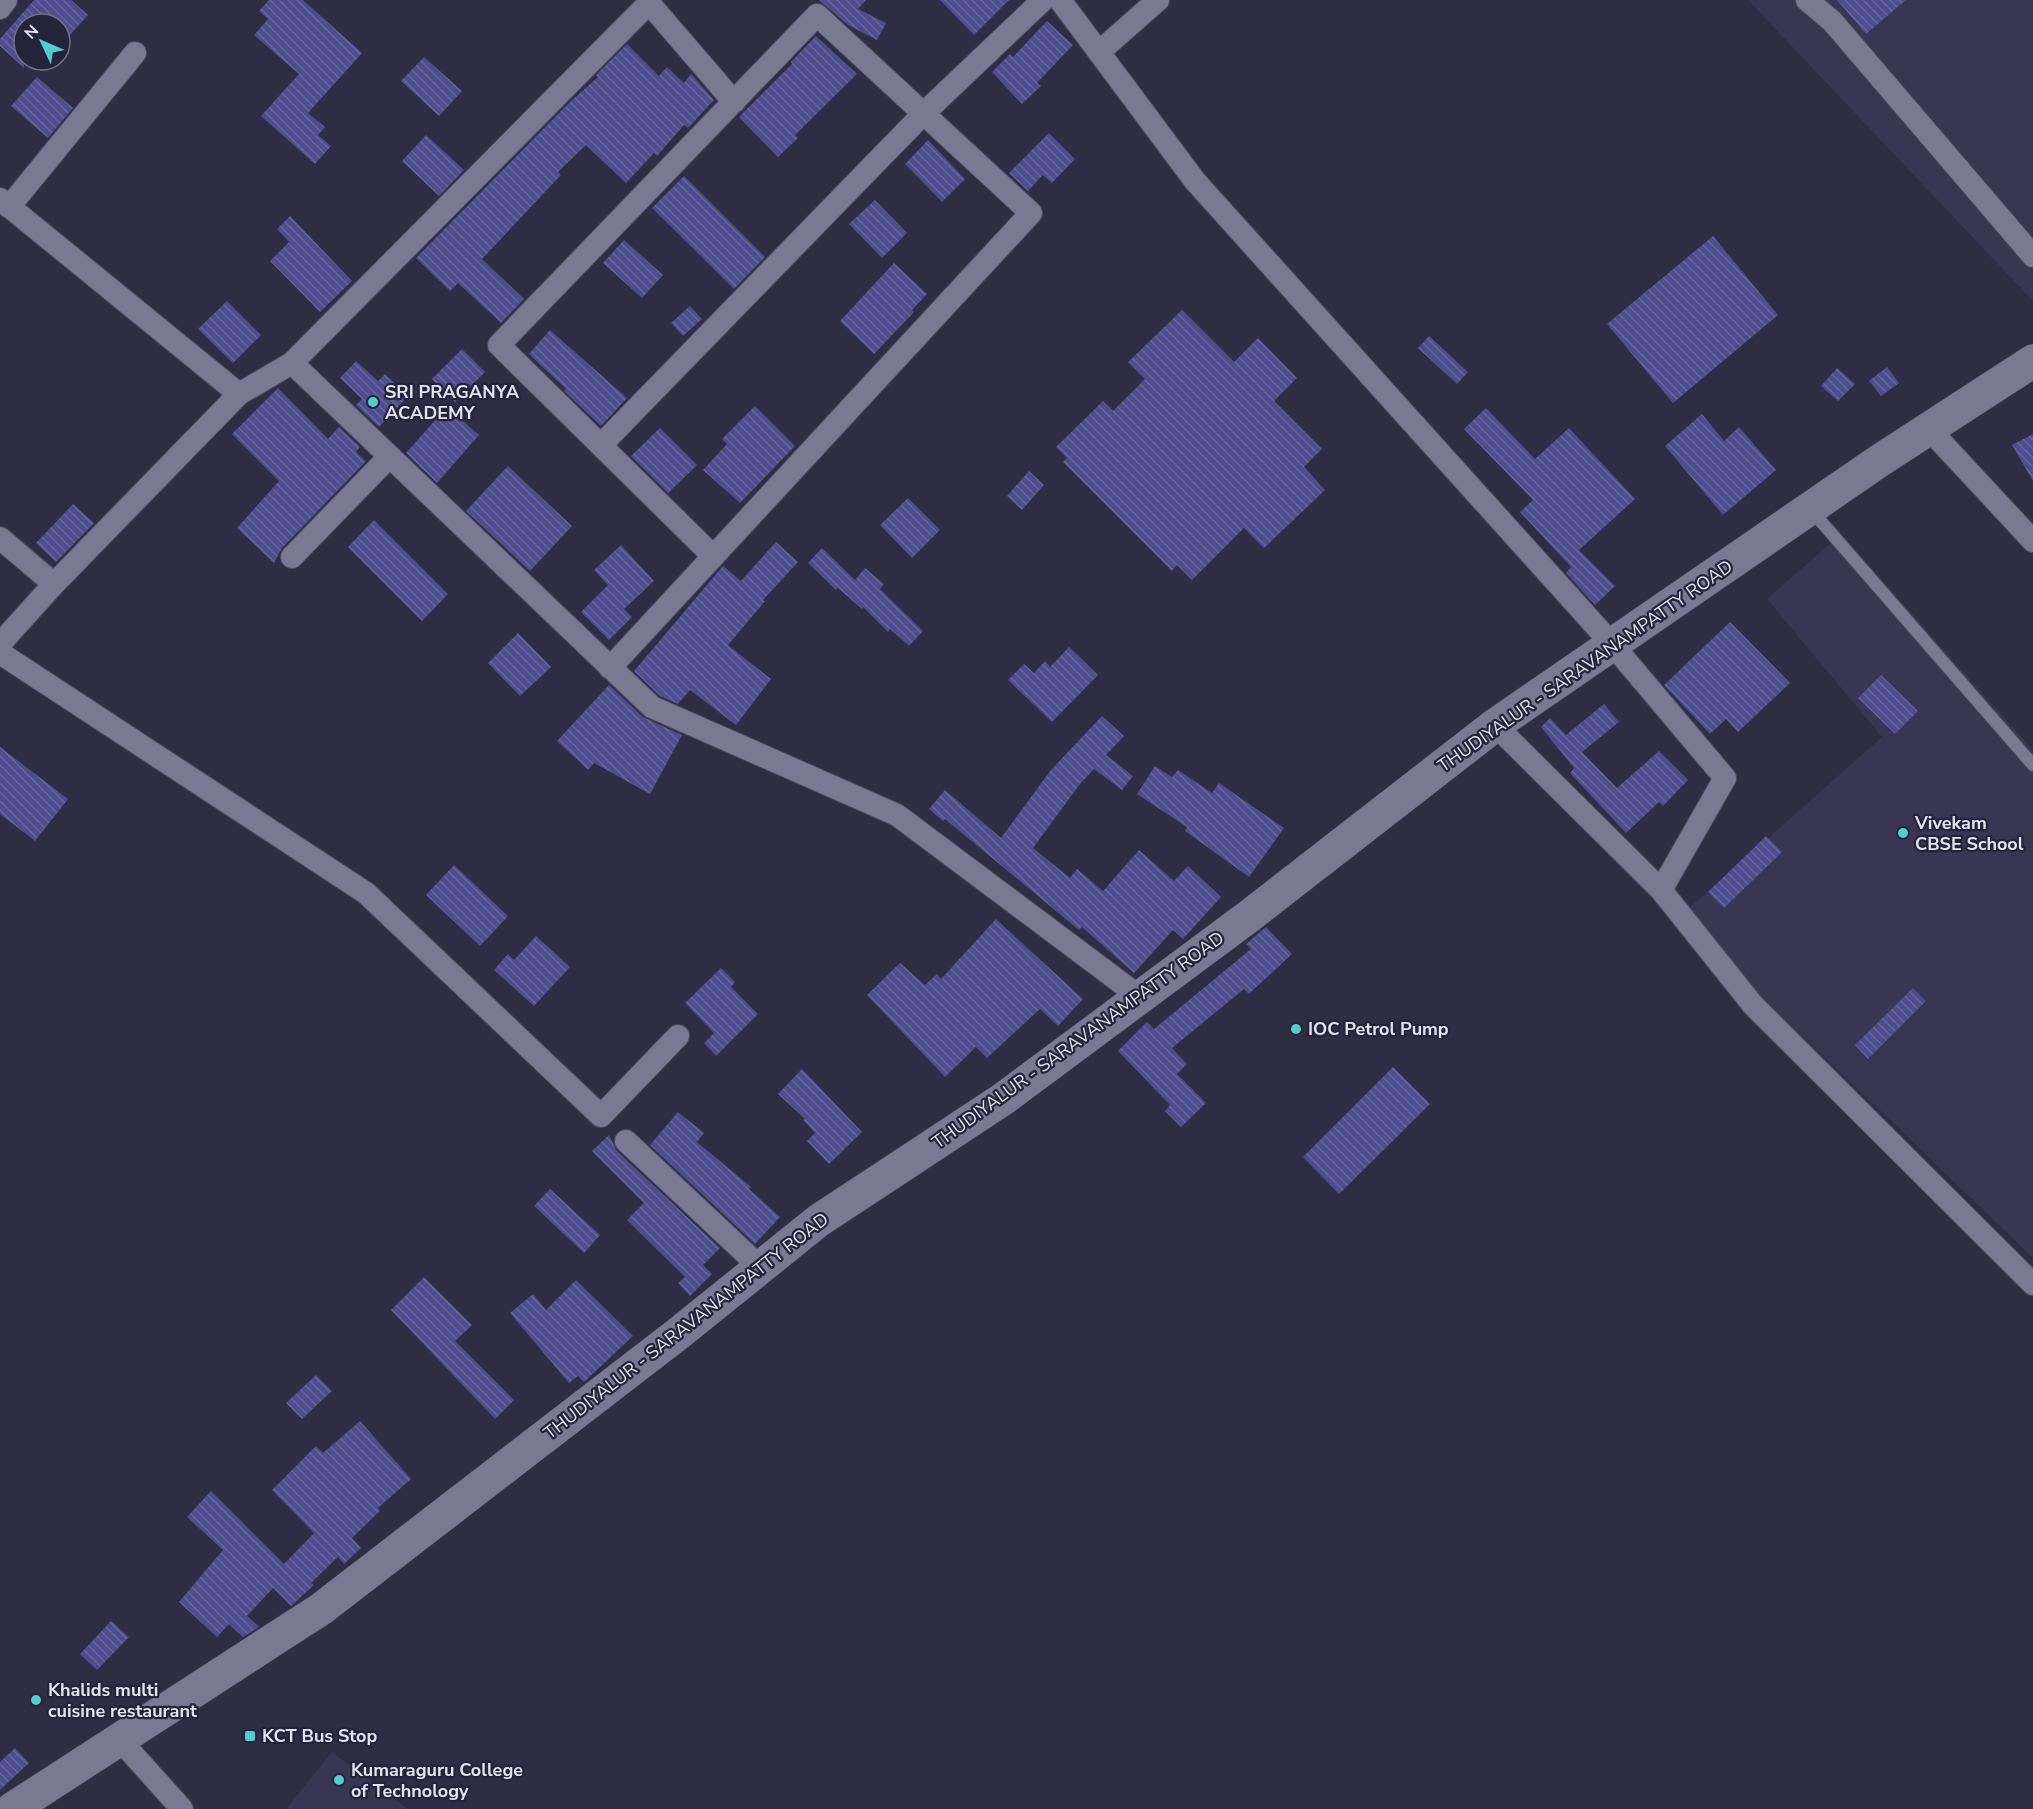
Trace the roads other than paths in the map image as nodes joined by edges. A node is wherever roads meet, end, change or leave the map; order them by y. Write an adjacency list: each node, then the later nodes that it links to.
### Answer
1 (6, 0): 6 (street)
2 (1042, 0): 10 (street)
3 (1060, 0): 7 (street)
4 (1158, 0): 7 (street)
5 (1807, 0): 12 (street)
6 (0, 8)
7 (1099, 52): 26 (street)
8 (135, 53): 11 (street)
9 (734, 102): 10 (street); 14 (street); 17 (street)
10 (923, 114): 17 (street); 22 (street)
11 (4, 203): 15 (street)
12 (2033, 256)
13 (2033, 361): 16 (main road, THUDIYALUR - SARAVANAMPATTY ROAD)
14 (292, 363): 15 (street); 18 (street)
15 (239, 394): 24 (street)
16 (1929, 429): 19 (main road, THUDIYALUR - SARAVANAMPATTY ROAD); 21 (street)
17 (601, 446): 22 (street)
18 (389, 457): 23 (street); 28 (street)
19 (1810, 509): 26 (main road, THUDIYALUR - SARAVANAMPATTY ROAD); 30 (lane)
20 (0, 538): 24 (street)
21 (2033, 541)
22 (713, 556): 28 (street)
23 (292, 557)
24 (54, 584): 25 (street)
25 (0, 644)
26 (1612, 644): 29 (main road, THUDIYALUR - SARAVANAMPATTY ROAD); 31 (street)
27 (0, 653): 33 (street)
28 (610, 668): 32 (street)
29 (1495, 725): 31 (street); 32 (main road, THUDIYALUR - SARAVANAMPATTY ROAD)
30 (2033, 765)
31 (1661, 890): 36 (street)
32 (1140, 997): 35 (main road, THUDIYALUR - SARAVANAMPATTY ROAD)
33 (678, 1036)
34 (626, 1141): 35 (street)
35 (761, 1268): 37 (main road, THUDIYALUR - SARAVANAMPATTY ROAD)
36 (2033, 1284)
37 (120, 1740): 38 (main road, THUDIYALUR - SARAVANAMPATTY ROAD); 39 (street)
38 (12, 1809)
39 (182, 1809)

